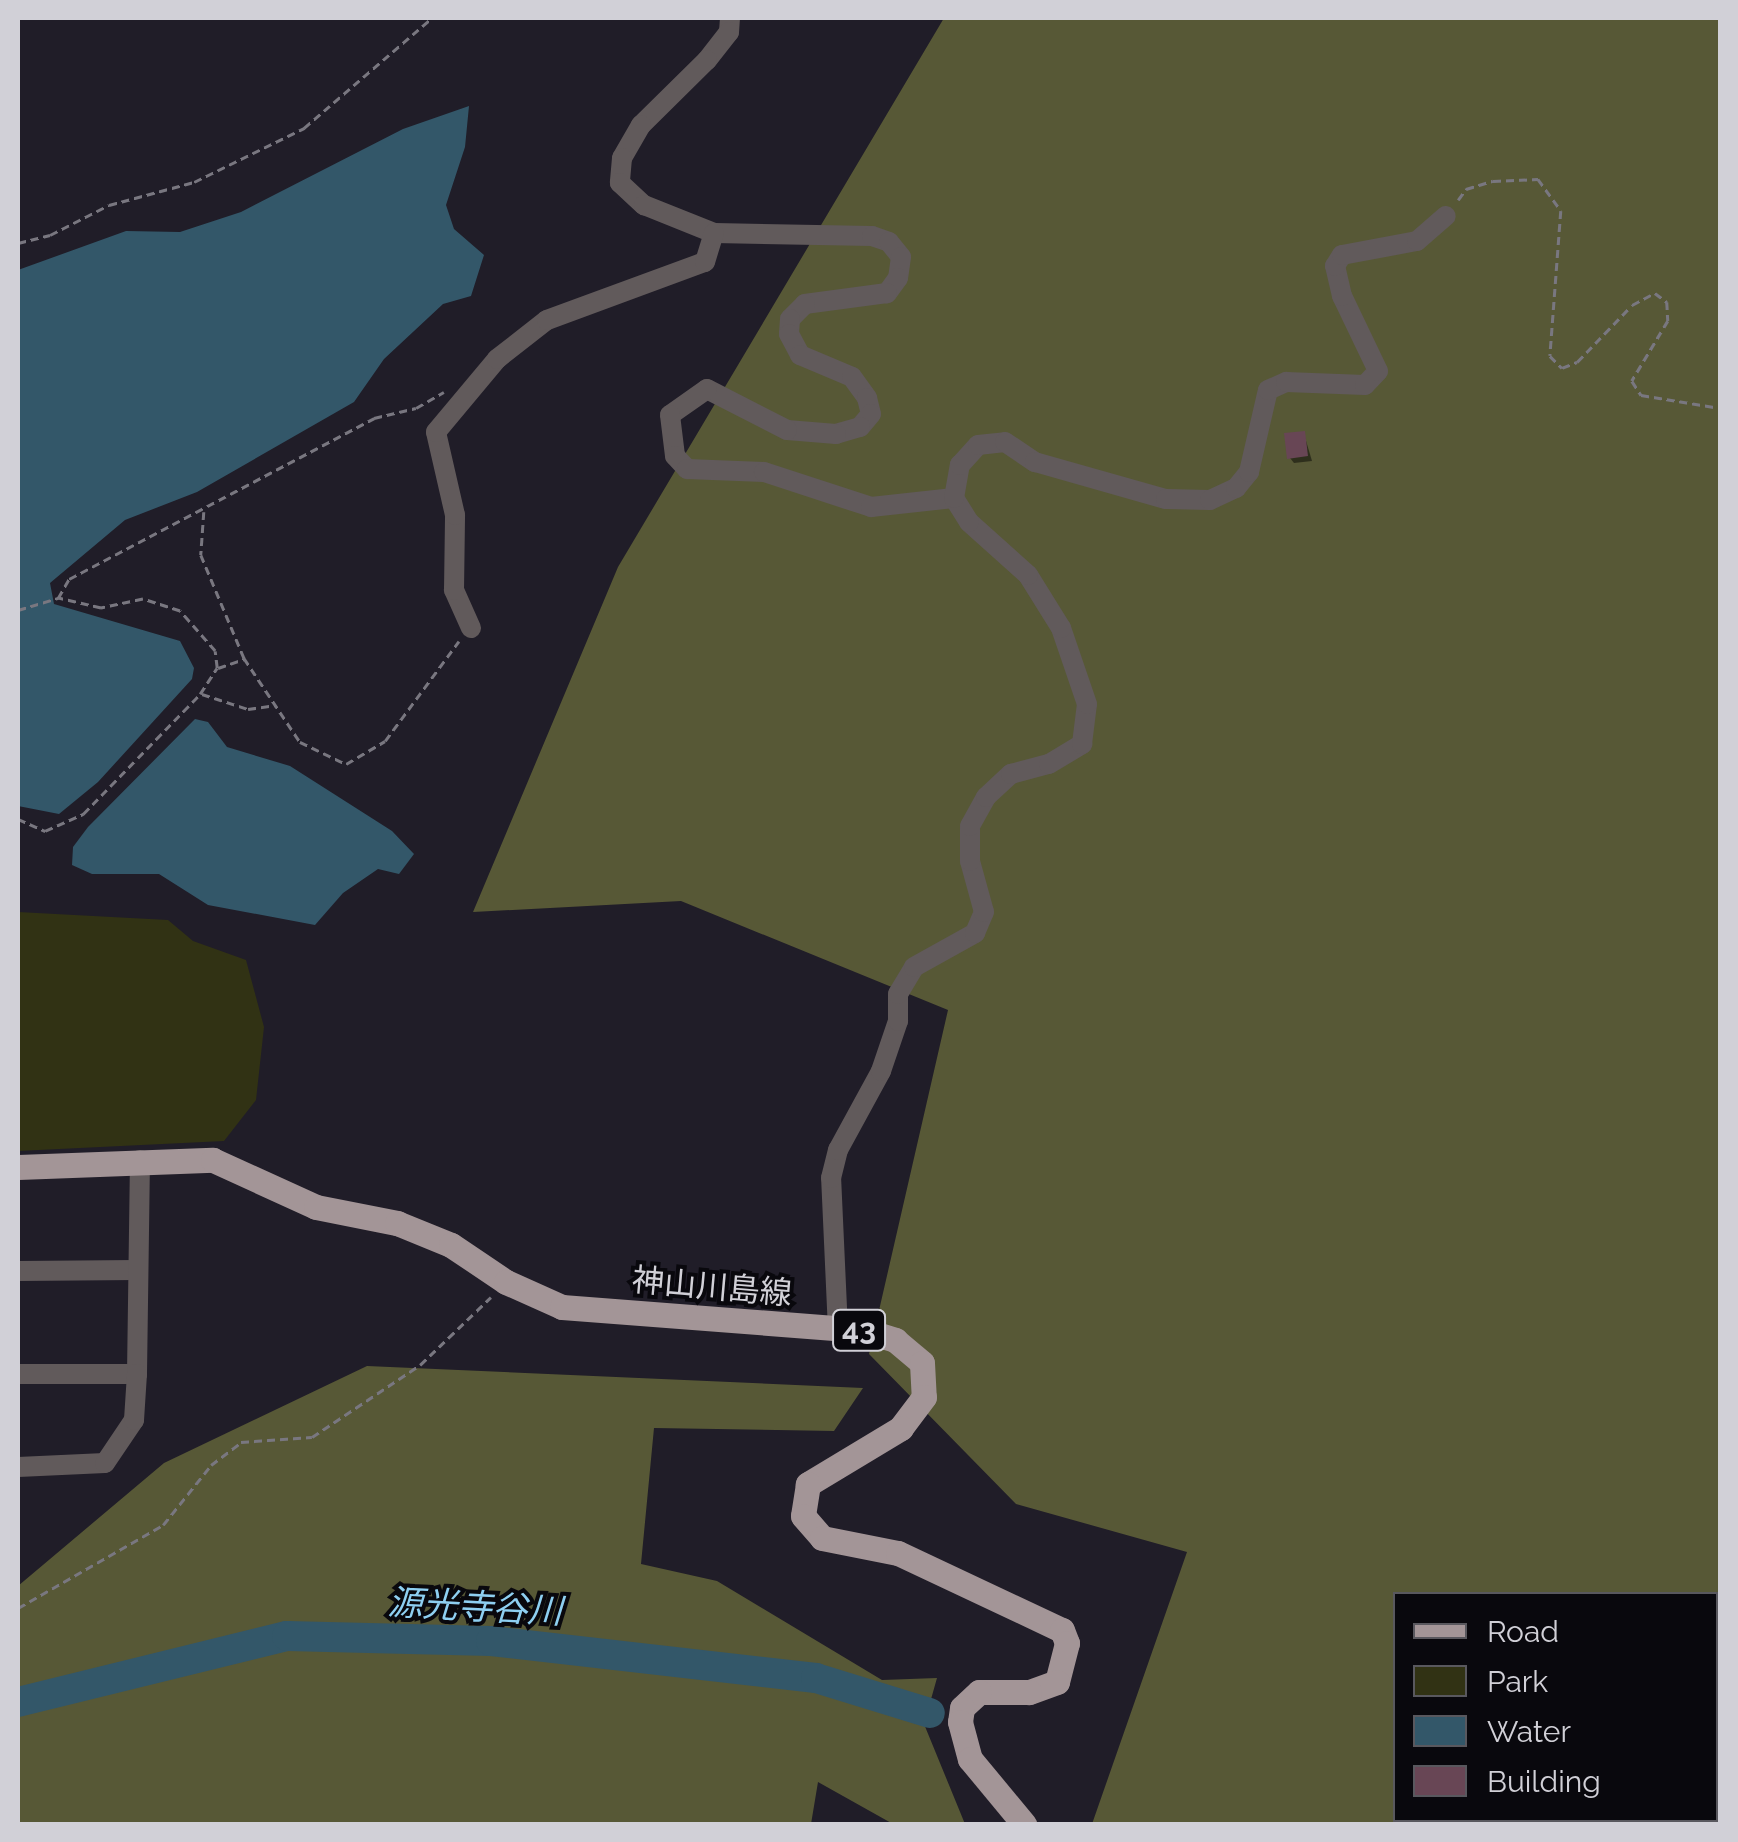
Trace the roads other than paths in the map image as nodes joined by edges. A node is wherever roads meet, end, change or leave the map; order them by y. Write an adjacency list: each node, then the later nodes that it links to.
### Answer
1 (730, 18): 3 (street)
2 (1446, 216): 4 (street)
3 (714, 233): 4 (street); 5 (street)
4 (954, 498): 10 (street)
5 (471, 628)
6 (140, 1160): 7 (main road, 神山川島線 / 43); 8 (street); 10 (main road, 神山川島線 / 43)
7 (18, 1168)
8 (137, 1270): 9 (street); 12 (street)
9 (18, 1271)
10 (838, 1330): 14 (main road, 神山川島線 / 43)
11 (18, 1374): 12 (street)
12 (137, 1374): 13 (street)
13 (18, 1468)
14 (1024, 1824)

